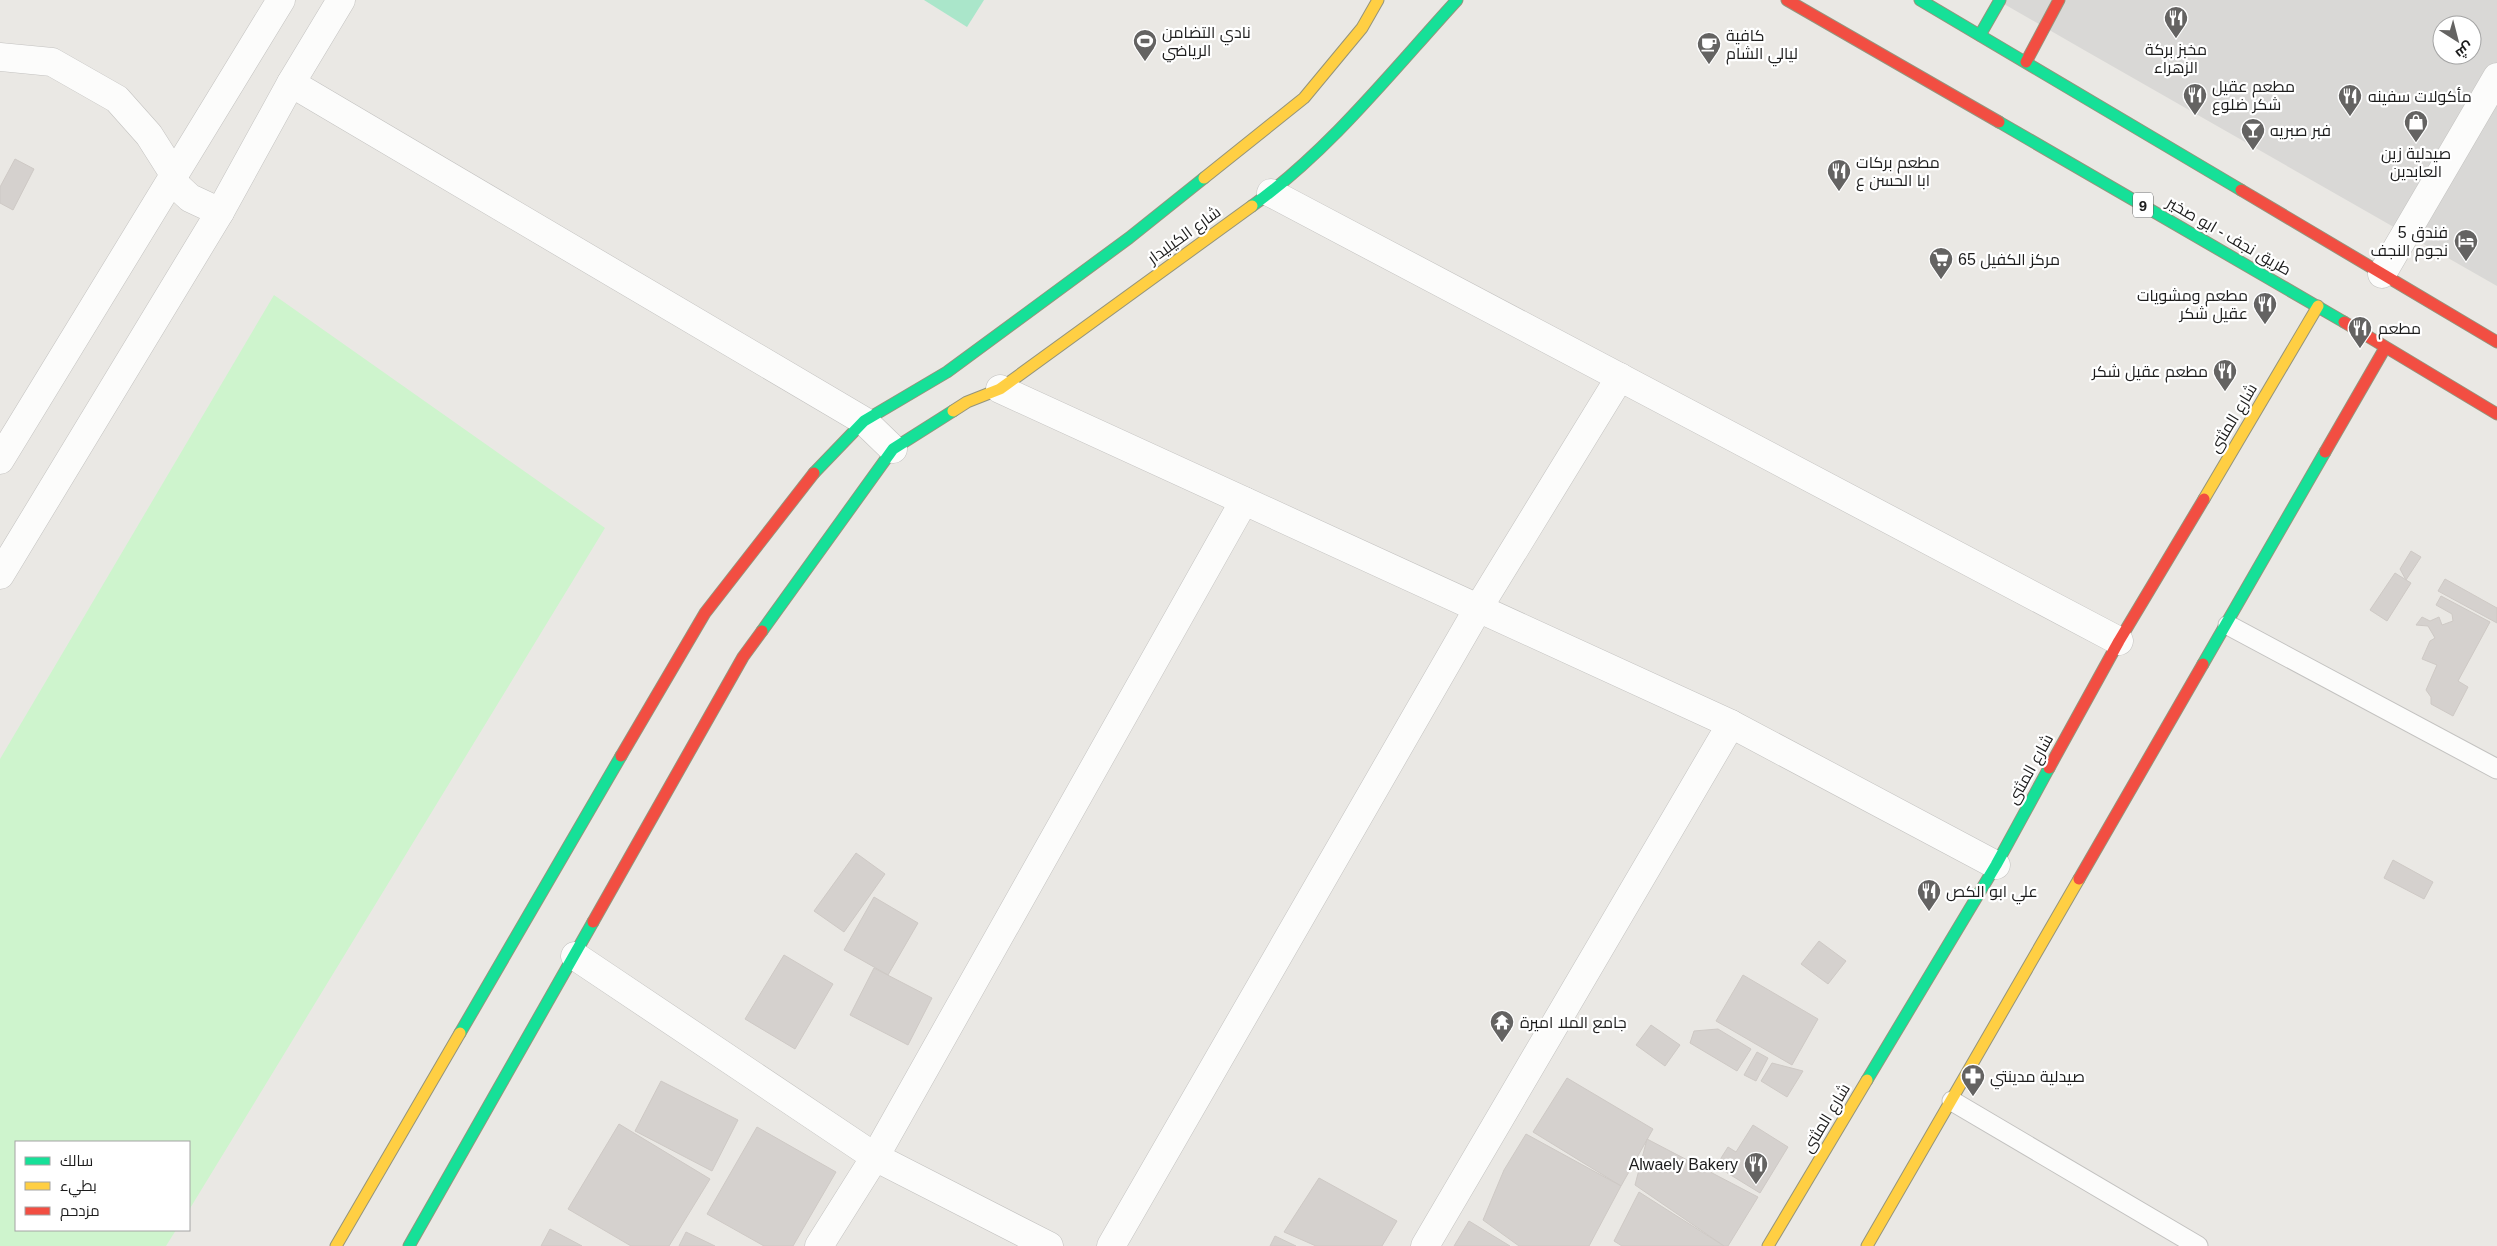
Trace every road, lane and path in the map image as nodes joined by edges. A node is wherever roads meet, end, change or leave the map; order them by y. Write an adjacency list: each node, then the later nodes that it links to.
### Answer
1 (281, 0): 14 (street)
2 (340, 0): 13 (street)
3 (1378, 0): 24 (main road, شارع الكيليدار)
4 (1457, 0): 15 (main road, شارع الكيليدار)
5 (1787, 0): 18 (main road, طريق نجف - ابو صخير / 9)
6 (1920, 0): 9 (main road)
7 (2000, 0): 9 (main road)
8 (2059, 0): 11 (main road)
9 (1980, 35): 11 (main road)
10 (0, 57): 14 (street)
11 (2026, 62): 17 (main road)
12 (2497, 77): 17 (street)
13 (291, 83): 16 (street); 24 (street)
14 (175, 176): 16 (street); 26 (street)
15 (1271, 193): 21 (street); 22 (main road, شارع الكيليدار)
16 (220, 212): 28 (street)
17 (2382, 274): 19 (main road)
18 (2318, 306): 20 (main road, طريق نجف - ابو صخير / 9); 31 (main road, شارع المثنى)
19 (2497, 342)
20 (2385, 348): 23 (main road, طريق نجف - ابو صخير / 9); 30 (main road)
21 (1620, 377): 29 (street); 31 (street)
22 (1000, 389): 25 (main road, شارع الكيليدار); 27 (street)
23 (2497, 414)
24 (864, 421): 25 (street); 38 (main road, شارع الكيليدار)
25 (893, 449): 35 (main road)
26 (0, 460)
27 (1244, 500): 29 (street); 37 (street)
28 (0, 575)
29 (1479, 607): 32 (street); 42 (street)
30 (2228, 625): 33 (lane); 36 (main road)
31 (2119, 641): 34 (main road, شارع المثنى)
32 (1731, 724): 34 (street); 43 (street)
33 (2497, 769)
34 (1996, 865): 44 (main road, شارع المثنى)
35 (575, 956): 37 (street); 39 (main road)
36 (1952, 1100): 45 (main road); 46 (lane)
37 (875, 1157): 40 (street); 41 (street)
38 (336, 1246)
39 (409, 1246)
40 (819, 1246)
41 (1049, 1246)
42 (1111, 1246)
43 (1425, 1246)
44 (1768, 1246)
45 (1867, 1246)
46 (2198, 1246)

